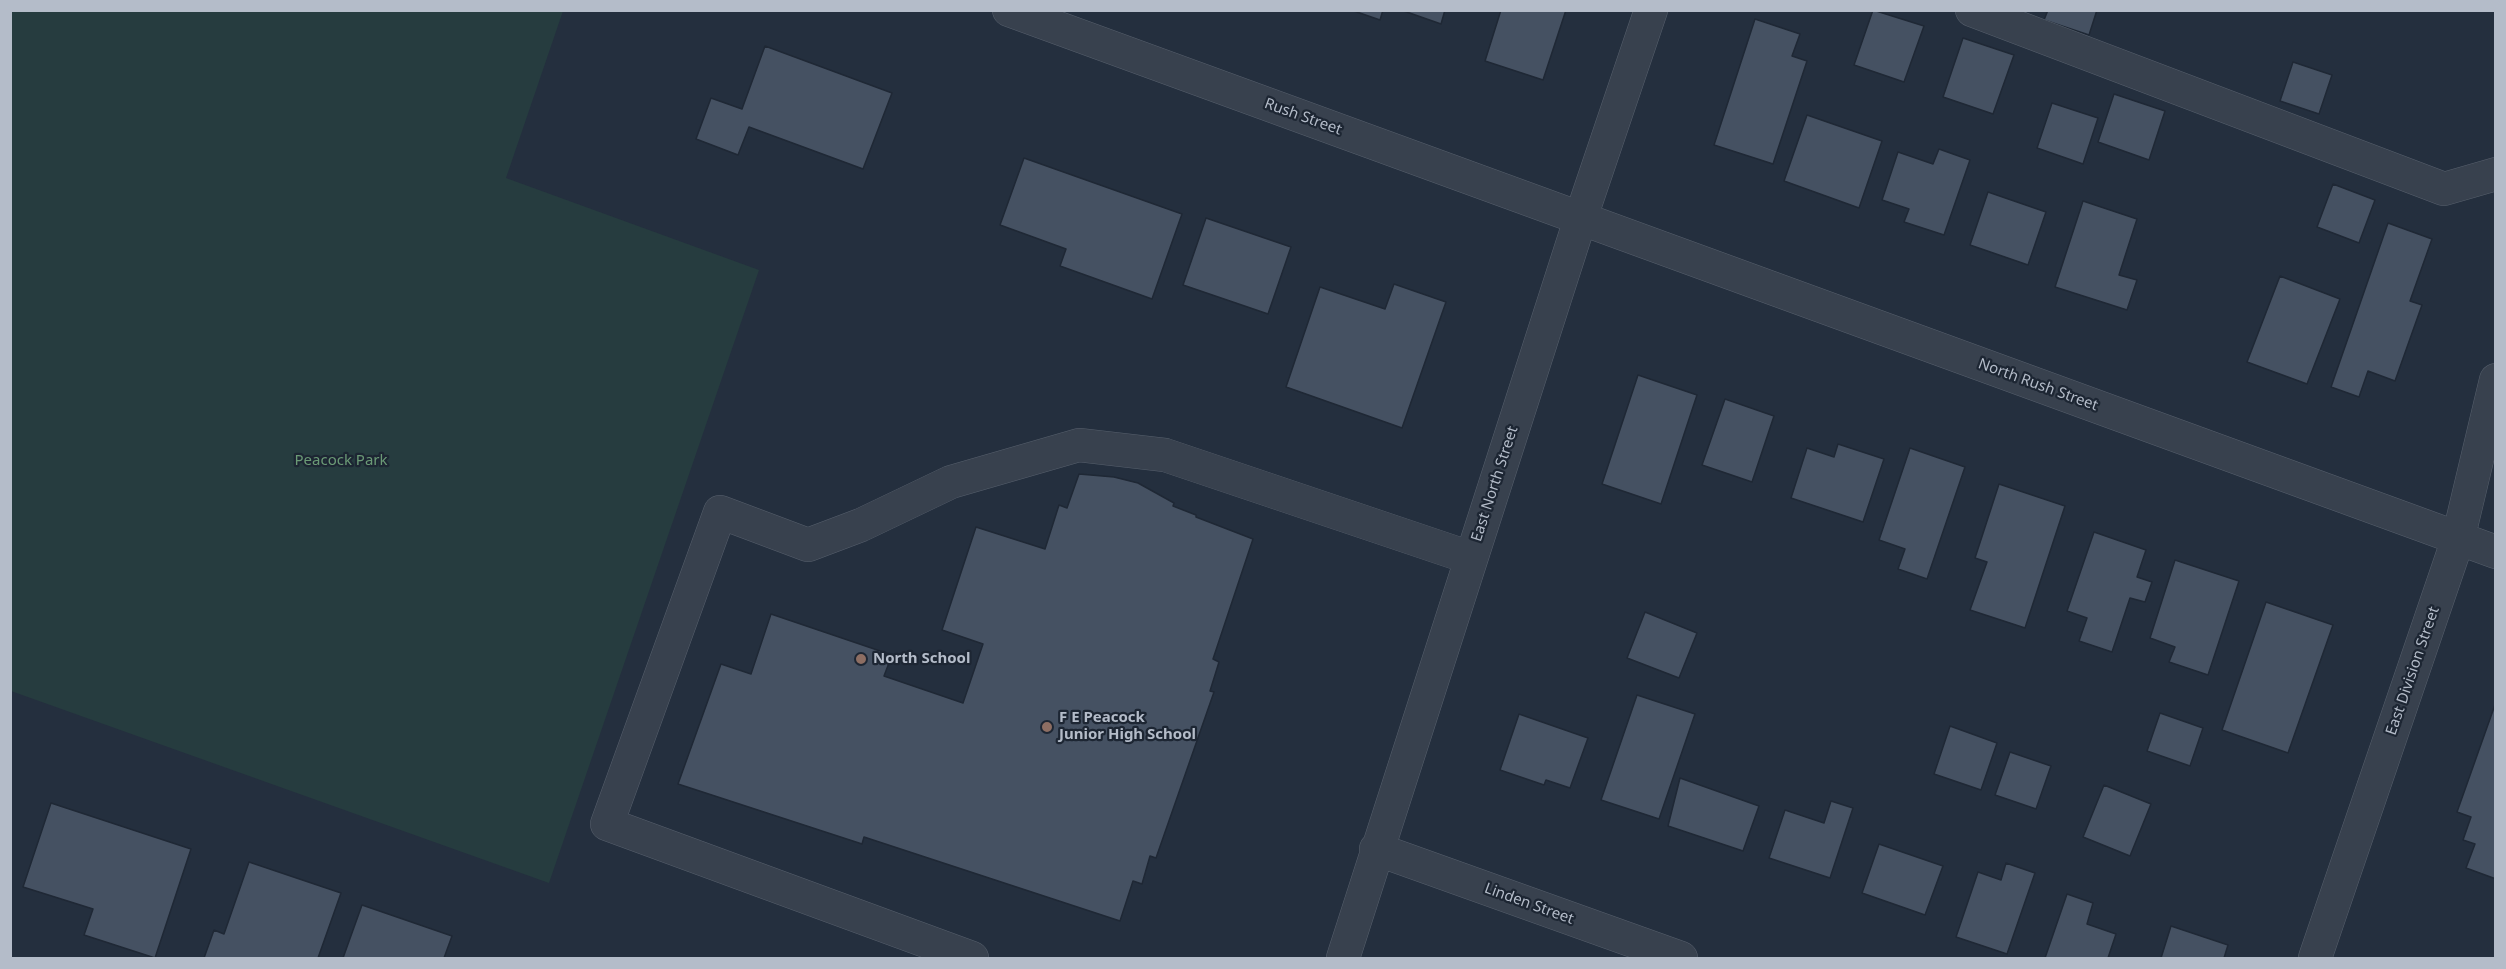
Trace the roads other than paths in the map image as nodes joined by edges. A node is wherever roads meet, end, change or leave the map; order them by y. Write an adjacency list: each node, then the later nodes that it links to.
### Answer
1 (1651, 10): 5 (street, East North Street)
2 (1972, 10): 4 (street)
3 (1017, 14): 5 (street, Rush Street)
4 (2496, 174)
5 (1581, 217): 7 (street, North Rush Street); 9 (street, East North Street)
6 (2496, 380): 7 (street, East Division Street)
7 (2458, 539): 8 (street, North Rush Street); 14 (street, East Division Street)
8 (2496, 552)
9 (1471, 558): 10 (street, East North Street); 11 (street)
10 (1376, 849): 12 (street, East North Street); 13 (street, Linden Street)
11 (972, 958)
12 (1343, 958)
13 (1681, 958)
14 (2315, 958)

